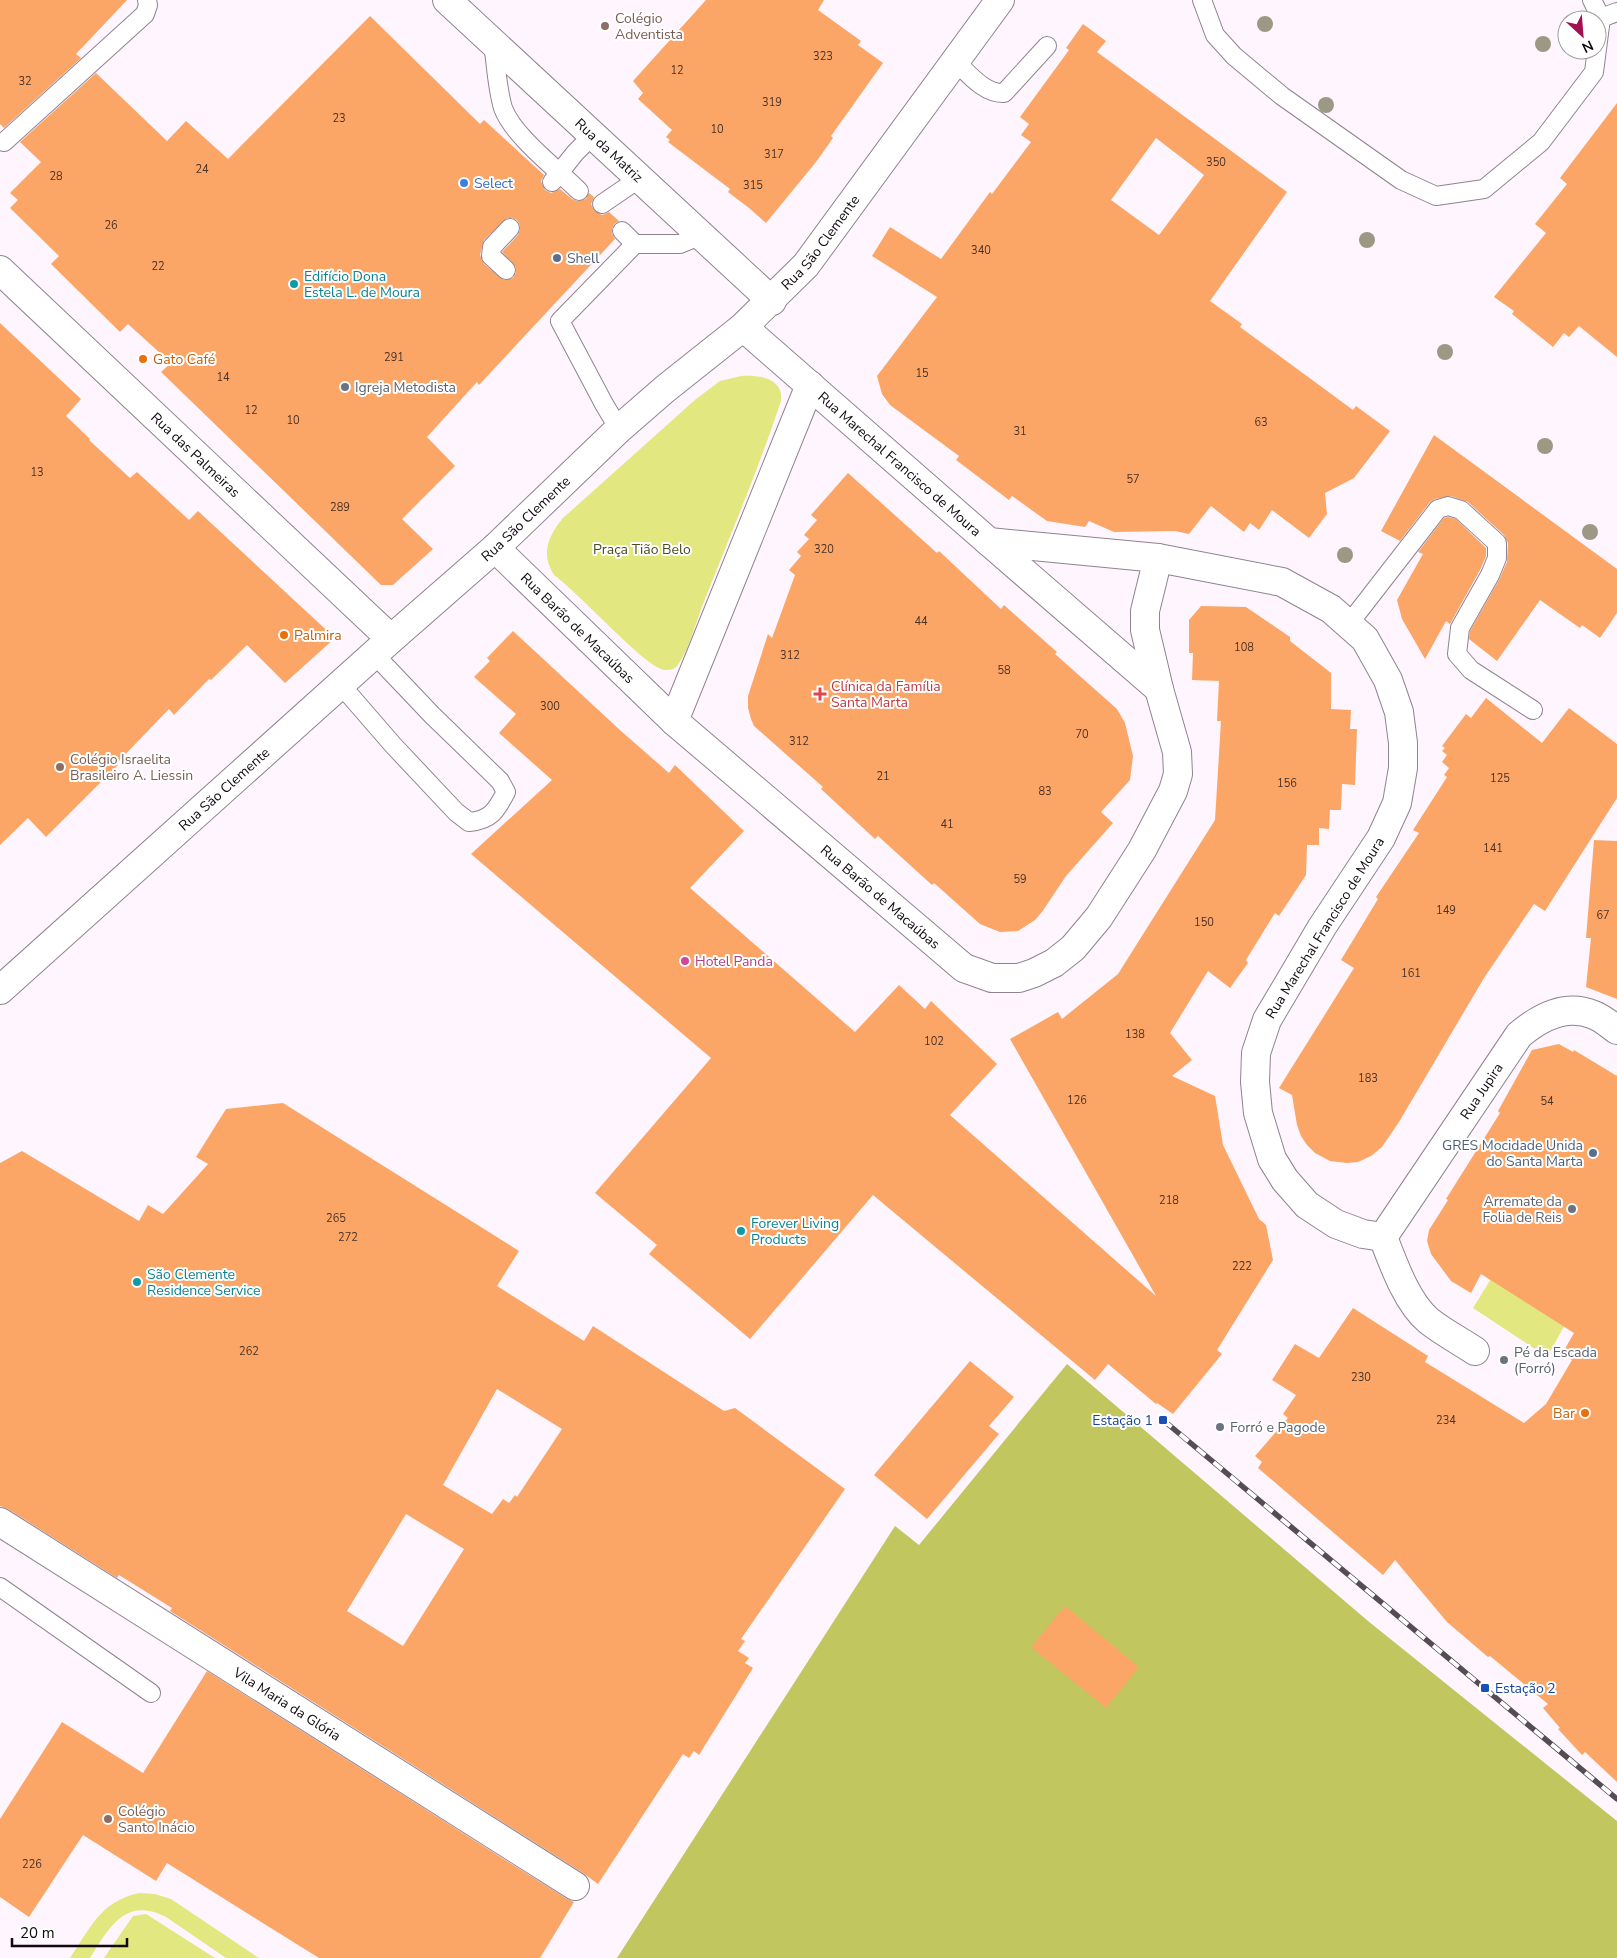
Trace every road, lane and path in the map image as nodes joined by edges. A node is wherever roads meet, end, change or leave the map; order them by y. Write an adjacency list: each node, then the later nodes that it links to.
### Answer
1 (147, 0): 11 (lane)
2 (447, 0): 7 (street, Rua da Matriz)
3 (1000, 0): 9 (street, Rua São Clemente)
4 (1202, 0): 6 (lane)
5 (1592, 0): 6 (lane)
6 (1609, 15)
7 (493, 42): 10 (street, Rua da Matriz); 12 (lane)
8 (1047, 46): 9 (lane)
9 (955, 61): 20 (street, Rua São Clemente)
10 (593, 135): 12 (lane); 13 (street, Rua da Matriz)
11 (1, 142)
12 (556, 177): 14 (lane)
13 (640, 178): 15 (lane); 17 (street, Rua da Matriz)
14 (579, 191)
15 (602, 204)
16 (510, 228): 19 (lane)
17 (702, 235): 20 (street, Rua da Matriz); 23 (lane)
18 (0, 270): 28 (street, Rua das Palmeiras)
19 (506, 270)
20 (772, 301): 21 (street, Rua São Clemente)
21 (743, 327): 22 (street); 23 (street, Rua São Clemente)
22 (810, 384): 24 (street, Rua Marechal Francisco de Moura); 32 (street)
23 (619, 430): 25 (street, Rua São Clemente)
24 (989, 542): 26 (street, Rua Marechal Francisco de Moura); 30 (street, Rua Marechal Francisco de Moura)
25 (496, 548): 28 (street, Rua São Clemente); 32 (street, Rua Barão de Macaúbas)
26 (1158, 558): 27 (street, Rua Marechal Francisco de Moura); 30 (street)
27 (1348, 625): 31 (lane); 35 (street, Rua Marechal Francisco de Moura)
28 (383, 646): 29 (street, Rua São Clemente); 29 (lane)
29 (341, 685): 33 (street, Rua São Clemente)
30 (1159, 689): 32 (street, Rua Barão de Macaúbas)
31 (1533, 710)
32 (674, 721)
33 (0, 990)
34 (1617, 1030): 35 (street, Rua Jupira)
35 (1383, 1237): 36 (street)
36 (1474, 1351)
37 (0, 1522): 40 (street, Vila Maria da Glória)
38 (0, 1587): 39 (lane)
39 (151, 1693)
40 (575, 1886)

